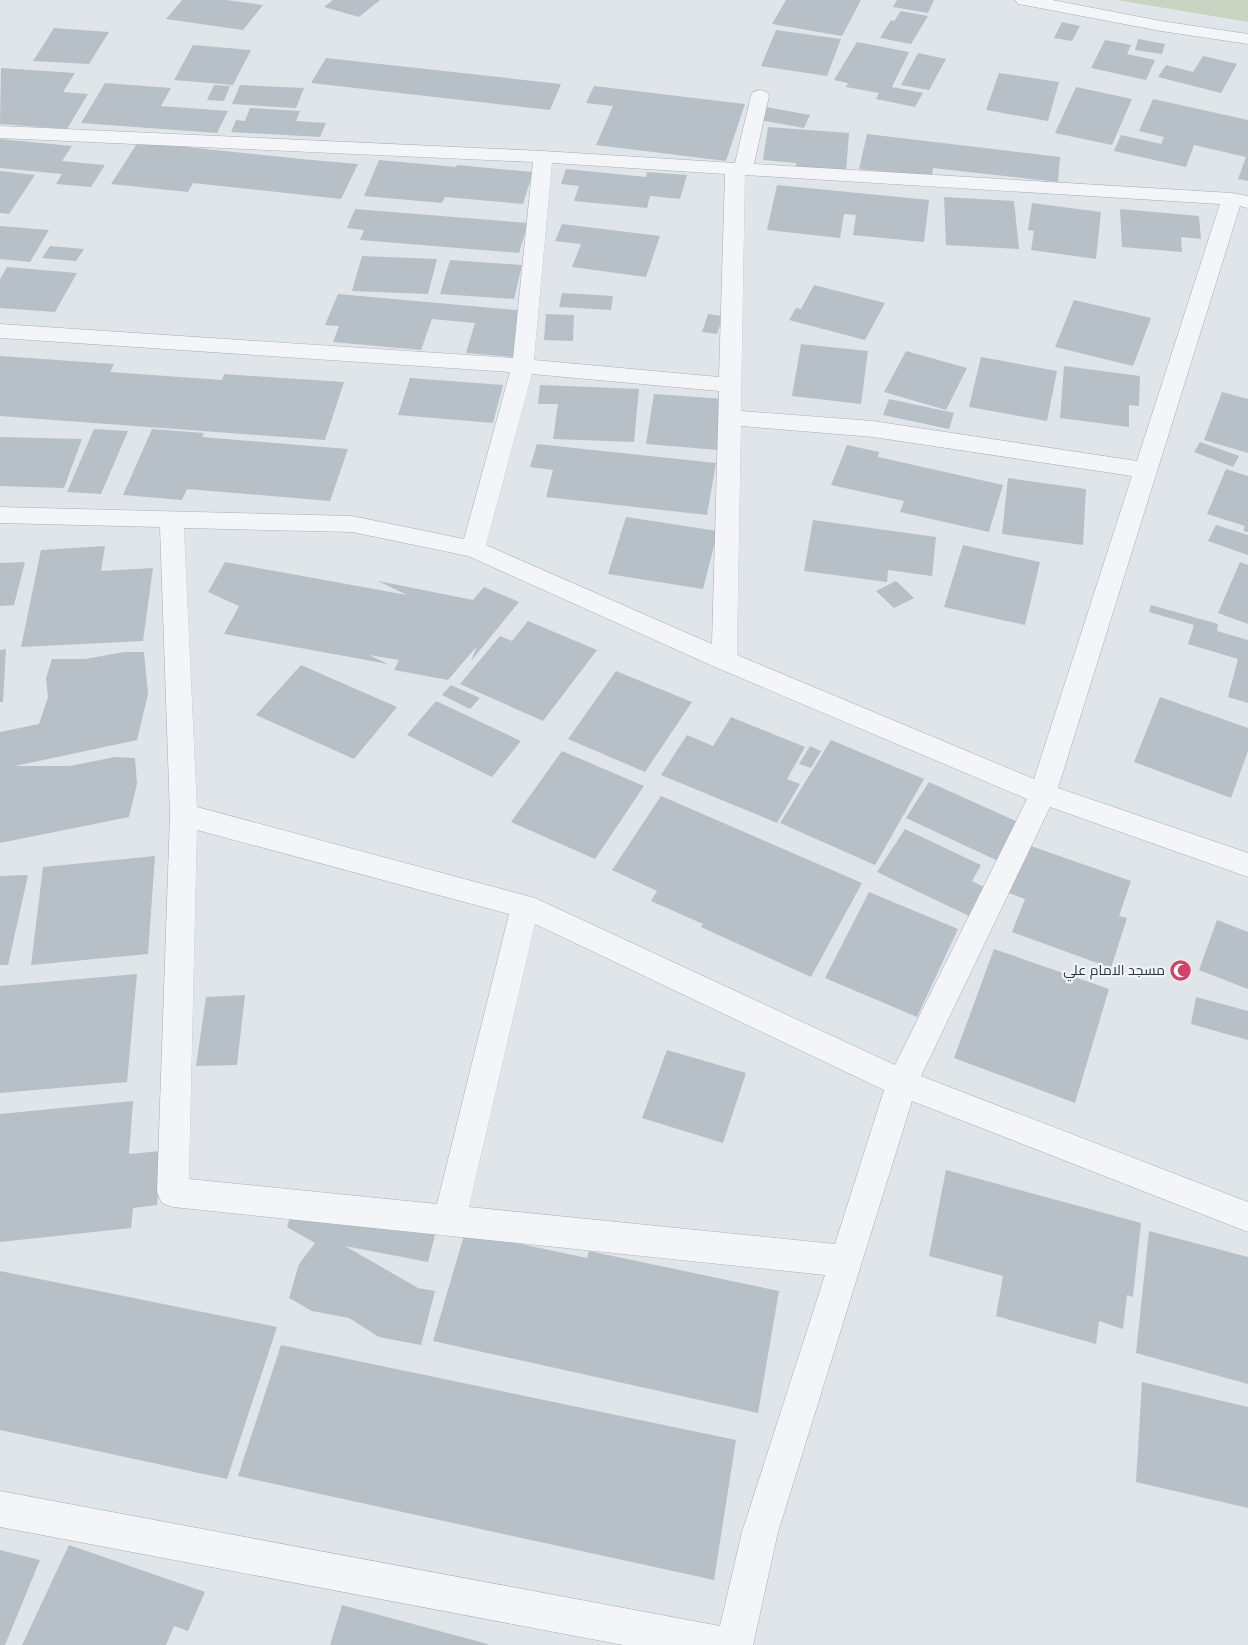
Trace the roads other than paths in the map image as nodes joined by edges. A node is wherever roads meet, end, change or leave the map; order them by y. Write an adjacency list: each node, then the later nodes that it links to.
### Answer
1 (1024, 0): 2 (street)
2 (1248, 39)
3 (760, 96): 6 (street)
4 (0, 132): 5 (street)
5 (544, 157): 6 (street); 9 (street)
6 (739, 169): 7 (street); 10 (street)
7 (1240, 200): 12 (street)
8 (0, 330): 9 (street)
9 (522, 366): 10 (street); 15 (street)
10 (729, 385): 11 (street)
11 (729, 418): 12 (street); 16 (street)
12 (1147, 470): 17 (street)
13 (0, 515): 14 (street)
14 (172, 519): 15 (street); 18 (street)
15 (473, 549): 16 (street)
16 (724, 660): 17 (street)
17 (1043, 794): 19 (street); 21 (street)
18 (184, 815): 20 (street); 23 (street)
19 (1248, 865)
20 (525, 906): 21 (street); 23 (street)
21 (902, 1084): 22 (street); 24 (street)
22 (1248, 1217)
23 (449, 1220): 24 (street)
24 (846, 1261): 27 (street)
25 (0, 1509): 26 (street)
26 (722, 1645)
27 (734, 1645)

